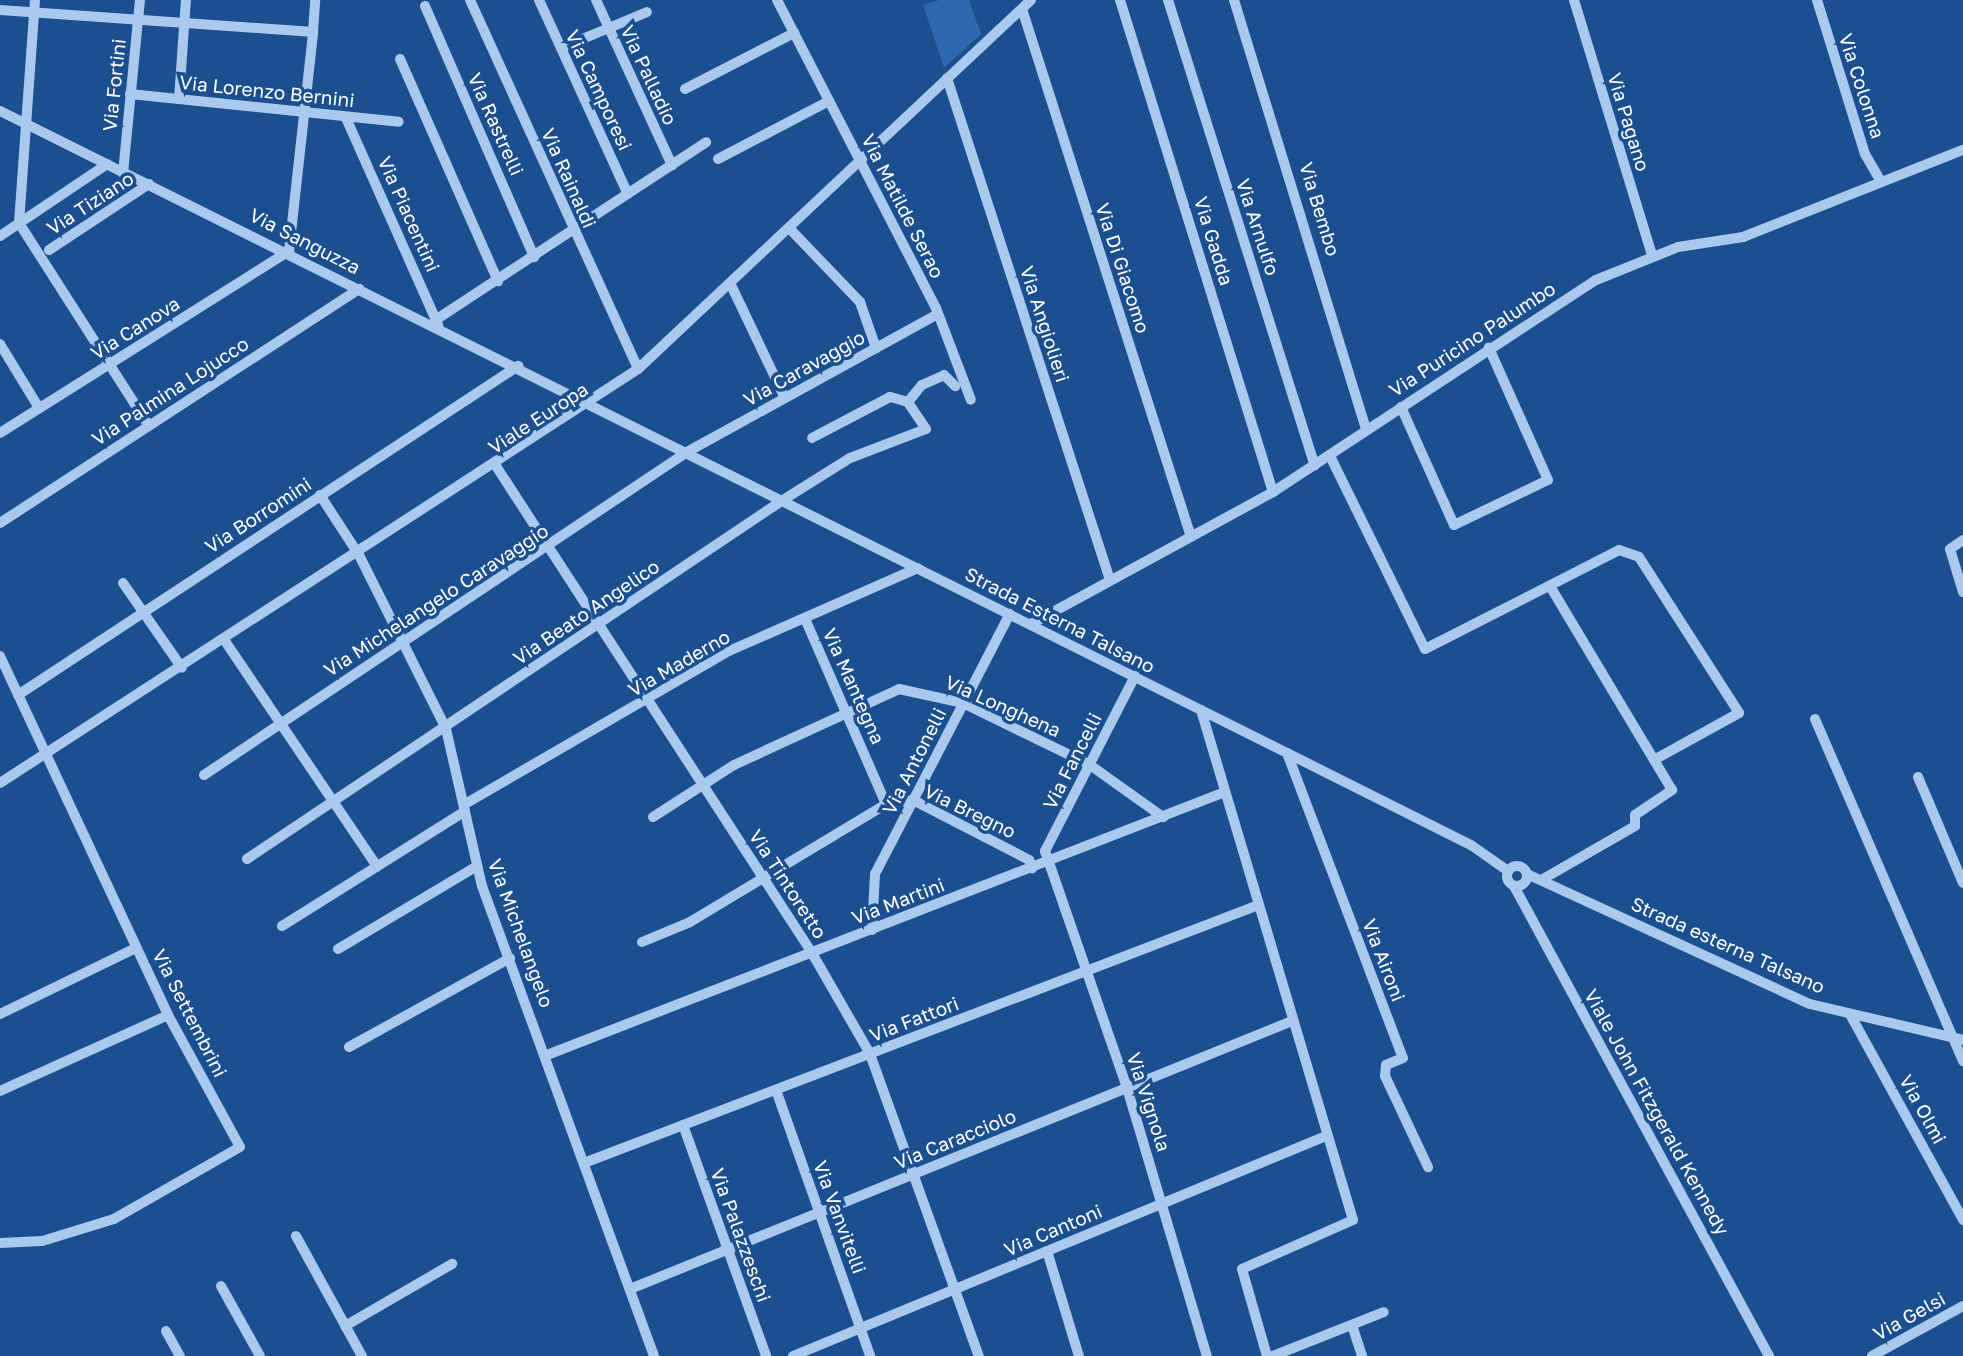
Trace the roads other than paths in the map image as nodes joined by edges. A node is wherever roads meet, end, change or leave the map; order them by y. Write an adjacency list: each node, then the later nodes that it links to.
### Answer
1 (140, 0): 19 (street, Via Fortini)
2 (186, 0): 20 (street)
3 (315, 0): 22 (street)
4 (470, 0): 48 (street, Via Rainaldi)
5 (539, 0): 24 (street, Via Camporesi)
6 (596, 0): 21 (street, Via Palladio)
7 (777, 0): 23 (street, Via Matilde Serao)
8 (1031, 0): 16 (street, Viale Europa)
9 (1120, 0): 80 (street, Via Gadda)
10 (1168, 0): 78 (street, Via Arnulfo)
11 (1234, 0): 73 (street, Via Bembo)
12 (1574, 0): 52 (street, Via Pagano)
13 (1817, 0): 43 (street, Via Colonna)
14 (35, 5): 17 (street); 19 (street); 34 (street)
15 (425, 6): 53 (street, Via Rastrelli)
16 (1022, 9): 26 (street, Viale Europa); 84 (street, Via Di Giacomo)
17 (0, 10)
18 (647, 12): 21 (street)
19 (139, 18): 20 (street); 28 (street, Via Fortini)
20 (185, 21): 22 (street); 29 (street)
21 (608, 28): 24 (street); 41 (street, Via Palladio)
22 (313, 32): 32 (street)
23 (794, 33): 27 (street); 30 (street, Via Matilde Serao)
24 (561, 48): 45 (street, Via Camporesi)
25 (400, 59): 54 (street)
26 (947, 78): 39 (street, Viale Europa); 89 (street, Via Angiolieri)
27 (685, 89)
28 (130, 94): 29 (street, Via Lorenzo Bernini); 42 (street, Via Fortini)
29 (179, 99): 32 (street, Via Lorenzo Bernini)
30 (830, 101): 38 (street); 39 (street, Via Matilde Serao)
31 (0, 111): 34 (street, Via Sanguzza)
32 (305, 114): 33 (street, Via Lorenzo Bernini); 51 (street)
33 (346, 118): 35 (street, Via Lorenzo Bernini); 58 (street, Via Piacentini)
34 (24, 122): 40 (street, Via Sanguzza); 46 (street)
35 (399, 122)
36 (706, 142): 41 (street)
37 (1963, 150): 43 (street, Via Puricino Palumbo)
38 (718, 159)
39 (861, 162): 47 (street, Viale Europa); 57 (street, Via Matilde Serao)
40 (107, 164): 42 (street, Via Sanguzza); 46 (street)
41 (672, 165): 45 (street)
42 (124, 173): 44 (street, Via Sanguzza)
43 (1880, 180): 52 (street, Via Puricino Palumbo)
44 (149, 184): 50 (street, Via Tiziano); 51 (street, Via Sanguzza)
45 (628, 194): 48 (street)
46 (19, 223): 49 (street); 62 (street)
47 (791, 230): 55 (street, Viale Europa); 60 (street)
48 (574, 231): 53 (street); 64 (street, Via Rainaldi)
49 (0, 236)
50 (49, 250)
51 (289, 251): 56 (street, Via Sanguzza); 62 (street, Via Canova)
52 (1652, 255): 61 (street, Via Puricino Palumbo)
53 (534, 257): 54 (street)
54 (498, 281): 58 (street)
55 (731, 285): 64 (street, Viale Europa); 66 (street)
56 (359, 289): 58 (street, Via Sanguzza); 72 (street, Via Palmina Lojucco)
57 (938, 314): 60 (street, Via Caravaggio); 67 (street, Via Matilde Serao)
58 (437, 322): 63 (street, Via Sanguzza)
59 (0, 344): 71 (street)
60 (876, 348): 66 (street, Via Caravaggio)
61 (1489, 348): 70 (street, Via Puricino Palumbo); 70 (street)
62 (109, 365): 71 (street, Via Canova); 72 (street)
63 (518, 366): 69 (street, Via Sanguzza); 81 (street, Via Borromini)
64 (638, 369): 69 (street, Viale Europa)
65 (955, 386): 68 (street)
66 (785, 398): 76 (street, Via Caravaggio)
67 (971, 400)
68 (908, 402): 75 (street); 82 (street, Via Beato Angelico)
69 (593, 403): 76 (street, Strada Esterna Talsano); 79 (street, Viale Europa)
70 (1401, 407): 73 (street, Via Puricino Palumbo)
71 (39, 408): 74 (street, Via Canova)
72 (149, 426): 83 (street, Via Palmina Lojucco)
73 (1366, 430): 77 (street, Via Puricino Palumbo)
74 (0, 433)
75 (811, 438)
76 (687, 452): 82 (street, Strada Esterna Talsano); 86 (street, Via Michelangelo Caravaggio)
77 (1330, 456): 78 (street, Via Puricino Palumbo); 91 (street)
78 (1315, 465): 80 (street, Via Puricino Palumbo)
79 (496, 466): 86 (street, Via Tintoretto); 87 (street, Viale Europa)
80 (1273, 492): 84 (street, Via Puricino Palumbo)
81 (320, 495): 87 (street, Via Michelangelo); 93 (street, Via Borromini)
82 (783, 500): 88 (street, Strada Esterna Talsano); 97 (street, Via Beato Angelico)
83 (0, 523)
84 (1191, 537): 89 (street, Via Puricino Palumbo)
85 (1963, 540): 92 (street)
86 (548, 547): 97 (street, Via Tintoretto); 99 (street, Via Michelangelo Caravaggio)
87 (359, 555): 98 (street, Viale Europa); 99 (street, Via Michelangelo)
88 (918, 568): 94 (street, Strada Esterna Talsano); 95 (street, Via Maderno)
89 (1110, 580): 96 (street, Via Puricino Palumbo)
90 (123, 583): 93 (street)
91 (1551, 588): 114 (street); 114 (street)
92 (1963, 592)
93 (142, 611): 101 (street); 104 (street, Via Borromini)
94 (1010, 614): 96 (street, Strada Esterna Talsano); 106 (street, Via Antonelli)
95 (806, 621): 105 (street, Via Maderno); 108 (street, Via Mantegna)
96 (1031, 624): 103 (street, Strada Esterna Talsano)
97 (598, 625): 105 (street, Via Tintoretto); 111 (street, Via Beato Angelico)
98 (225, 641): 101 (street, Viale Europa); 110 (street)
99 (403, 643): 110 (street, Via Michelangelo Caravaggio); 111 (street, Via Michelangelo)
100 (0, 656): 102 (street, Via Settembrini)
101 (182, 668): 113 (street, Viale Europa)
102 (3, 669): 104 (street, Via Settembrini)
103 (1135, 677): 107 (street, Strada Esterna Talsano); 115 (street, Via Fancelli)
104 (18, 695): 113 (street, Via Settembrini)
105 (648, 699): 119 (street, Via Tintoretto); 124 (street, Via Maderno)
106 (964, 703): 108 (street, Via Longhena); 115 (street, Via Longhena); 121 (street, Via Antonelli)
107 (1201, 710): 112 (street, Strada Esterna Talsano); 120 (street)
108 (846, 713): 119 (street, Via Longhena); 123 (street, Via Mantegna)
109 (1815, 719): 151 (street)
110 (281, 724): 116 (street, Via Michelangelo Caravaggio); 122 (street)
111 (446, 729): 122 (street, Via Beato Angelico); 124 (street, Via Michelangelo)
112 (1287, 753): 132 (street, Strada Esterna Talsano); 162 (street, Via Aironi)
113 (46, 755): 118 (street, Viale Europa); 142 (street, Via Settembrini)
114 (1654, 760): 135 (street)
115 (1090, 765): 126 (street, Via Longhena); 128 (street, Via Fancelli)
116 (204, 775)
117 (1918, 777): 136 (street)
118 (0, 783)
119 (704, 784): 125 (street, Via Longhena); 134 (street, Via Tintoretto)
120 (1222, 793): 126 (street, Via Martini); 138 (street)
121 (913, 800): 123 (street, Via Bregno); 131 (street, Via Bregno); 140 (street, Via Antonelli)
122 (334, 801): 127 (street, Via Beato Angelico); 129 (street)
123 (886, 804): 134 (street)
124 (465, 808): 129 (street, Via Maderno); 130 (street, Via Michelangelo)
125 (653, 817)
126 (1163, 817): 128 (street, Via Martini)
127 (247, 859)
128 (1048, 862): 131 (street, Via Martini); 146 (street, Via Vignola)
129 (377, 866): 139 (street, Via Maderno)
130 (477, 866): 143 (street); 145 (street, Via Michelangelo)
131 (1032, 867): 140 (street, Via Martini)
132 (1508, 872): 133 (street, Strada esterna Talsano); 137 (street, Viale John Fitzgerald Kennedy)
133 (1527, 874): 135 (street, Strada esterna Talsano); 137 (street)
134 (763, 878): 141 (street); 144 (street, Via Tintoretto)
135 (1543, 879): 149 (street, Strada esterna Talsano)
136 (1963, 883)
137 (1514, 886): 195 (street, Viale John Fitzgerald Kennedy)
138 (1256, 906): 146 (street, Via Fattori); 150 (street)
139 (282, 926)
140 (872, 929): 144 (street, Via Martini)
141 (642, 942)
142 (136, 948): 147 (street); 148 (street, Via Settembrini)
143 (338, 949)
144 (812, 953): 153 (street, Via Tintoretto); 154 (street, Via Martini)
145 (510, 958): 152 (street); 154 (street, Via Michelangelo)
146 (1086, 972): 153 (street, Via Fattori); 156 (street, Via Vignola)
147 (0, 1014)
148 (168, 1015): 158 (street); 168 (street, Via Settembrini)
149 (1852, 1016): 151 (street, Strada esterna Talsano); 166 (street, Via Olmi)
150 (1292, 1021): 156 (street, Via Caracciolo); 160 (street)
151 (1958, 1039): 155 (street)
152 (349, 1047)
153 (870, 1054): 157 (street, Via Fattori); 163 (street, Via Tintoretto)
154 (547, 1055): 161 (street, Via Michelangelo)
155 (1963, 1061)
156 (1128, 1088): 163 (street, Via Caracciolo); 164 (street, Via Vignola)
157 (776, 1090): 159 (street, Via Fattori); 165 (street, Via Vanvitelli)
158 (0, 1091)
159 (682, 1125): 161 (street, Via Fattori); 169 (street, Via Palazzeschi)
160 (1326, 1136): 164 (street, Via Cantoni); 192 (street)
161 (584, 1163): 173 (street, Via Michelangelo)
162 (1428, 1167)
163 (914, 1174): 165 (street, Via Caracciolo); 174 (street, Via Tintoretto)
164 (1162, 1203): 170 (street, Via Cantoni); 191 (street, Via Vignola)
165 (821, 1212): 169 (street, Via Caracciolo); 179 (street, Via Vanvitelli)
166 (1963, 1220)
167 (296, 1236): 178 (street)
168 (0, 1243)
169 (727, 1249): 173 (street, Via Caracciolo); 186 (street, Via Palazzeschi)
170 (1046, 1251): 174 (street, Via Cantoni); 190 (street)
171 (452, 1264): 178 (street)
172 (221, 1286): 183 (street)
173 (630, 1290): 185 (street, Via Michelangelo)
174 (956, 1290): 179 (street, Via Cantoni); 189 (street, Via Tintoretto)
175 (1963, 1306): 196 (street, Via Gelsi)
176 (1384, 1312): 177 (street)
177 (1352, 1325): 181 (street); 194 (street)
178 (345, 1326): 184 (street)
179 (861, 1328): 187 (street, Via Cantoni); 188 (street, Via Vanvitelli)
180 (166, 1331): 182 (street)
181 (1294, 1352): 193 (street)
182 (180, 1356)
183 (260, 1356)
184 (362, 1356)
185 (654, 1356)
186 (766, 1356)
187 (793, 1356)
188 (870, 1356)
189 (979, 1356)
190 (1079, 1356)
191 (1207, 1356)
192 (1267, 1356)
193 (1273, 1356)
194 (1362, 1356)
195 (1769, 1356)
196 (1871, 1356)

